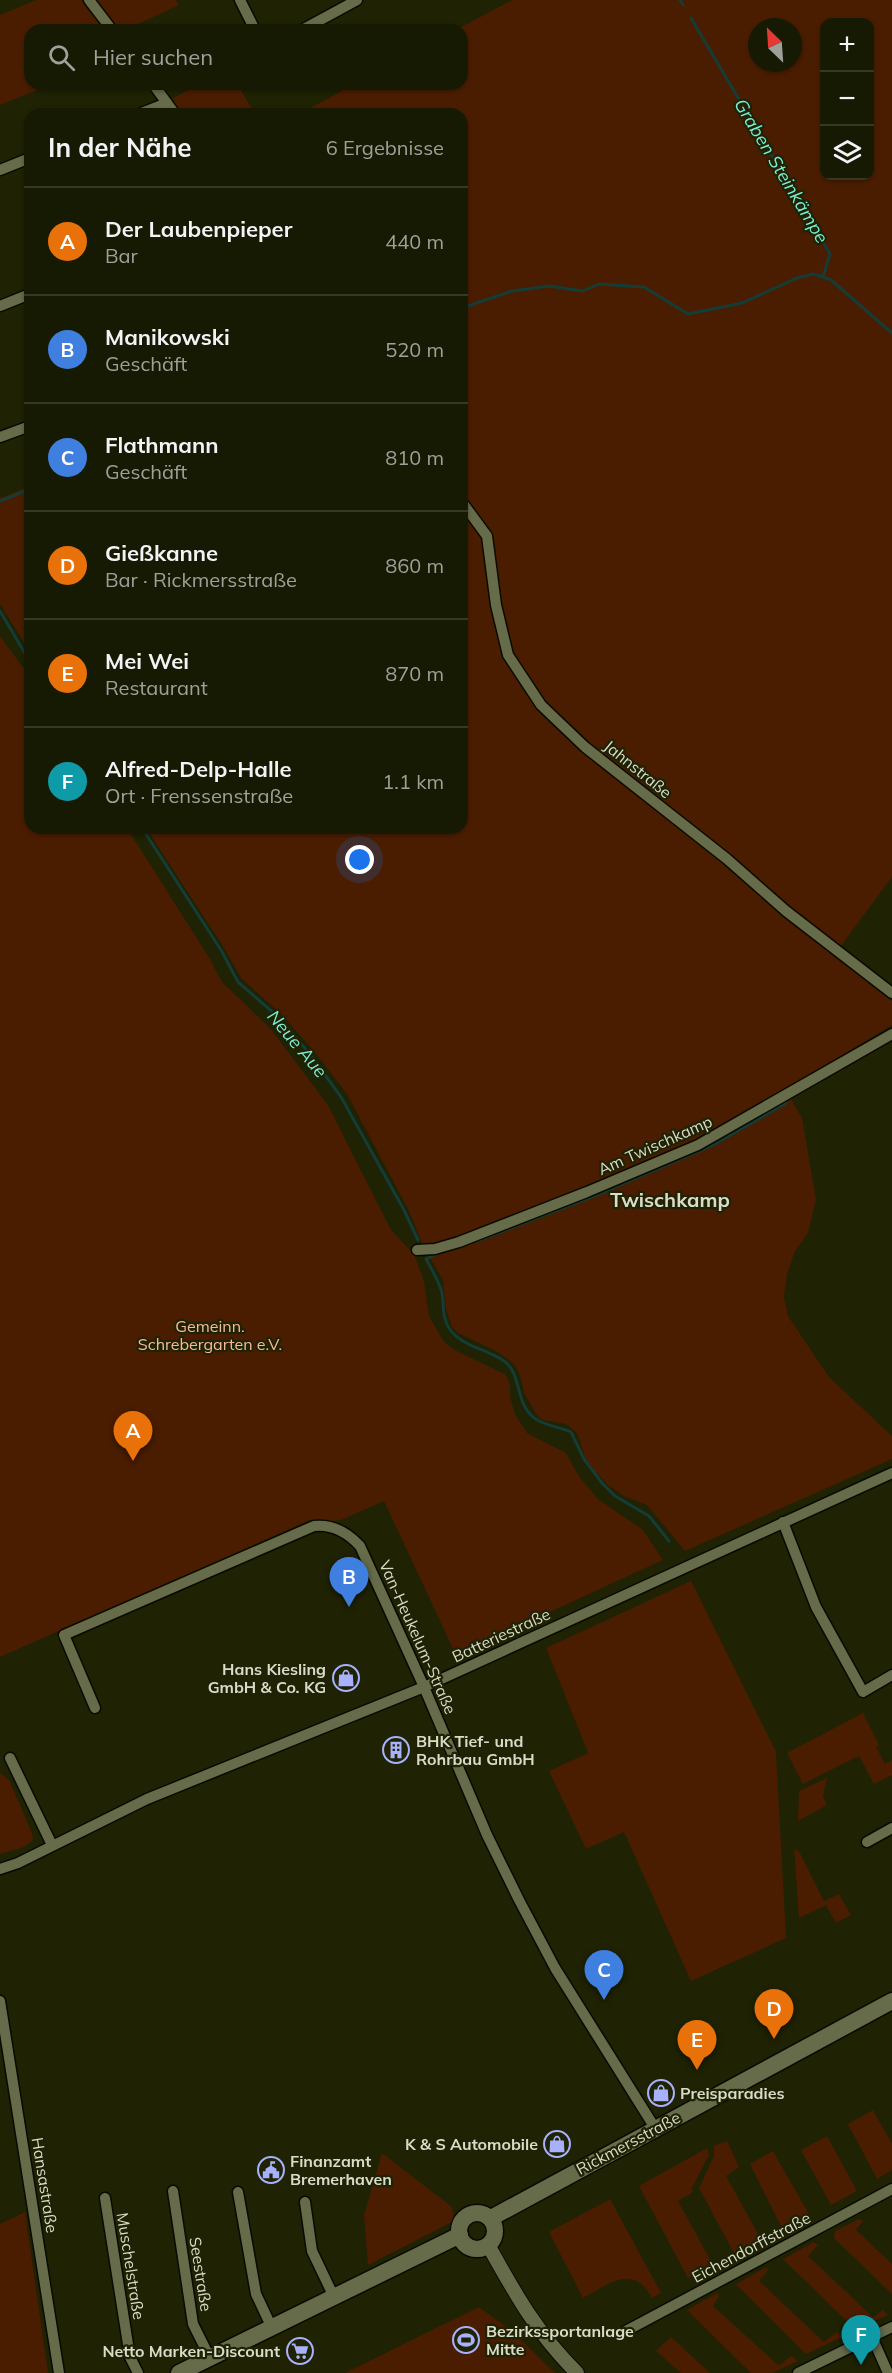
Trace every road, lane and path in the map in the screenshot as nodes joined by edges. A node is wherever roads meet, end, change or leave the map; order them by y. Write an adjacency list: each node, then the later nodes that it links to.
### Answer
1 (89, 0): 4 (street)
2 (240, 0): 5 (street)
3 (357, 0): 6 (street)
4 (107, 24)
5 (252, 24)
6 (313, 24)
7 (157, 90): 8 (street)
8 (167, 103): 9 (street); 10 (street)
9 (154, 108)
10 (171, 108)
11 (24, 160): 12 (street)
12 (0, 170)
13 (24, 296): 14 (street)
14 (0, 306)
15 (24, 428): 16 (street)
16 (0, 437)
17 (468, 510): 18 (street, Jahnstraße)
18 (892, 993)
19 (892, 1034): 20 (street, Am Twischkamp)
20 (417, 1250)
21 (892, 1473): 22 (street, Batteriestraße)
22 (783, 1522): 23 (street); 24 (street, Batteriestraße)
23 (892, 1675)
24 (424, 1687): 25 (street, Van-Heukelum-Straße); 29 (street, Batteriestraße); 33 (street, Van-Heukelum-Straße)
25 (95, 1708)
26 (10, 1758): 29 (street)
27 (892, 1828): 28 (street)
28 (867, 1842)
29 (52, 1845): 30 (street, Batteriestraße)
30 (0, 1869)
31 (0, 2001): 48 (street, Hansastraße)
32 (892, 2001): 33 (main road, Rickmersstraße)
33 (655, 2128): 39 (main road, Rickmersstraße)
34 (892, 2189): 45 (street, Eichendorffstraße)
35 (173, 2191): 47 (street, Seestraße)
36 (238, 2192): 44 (street)
37 (105, 2198): 49 (street, Muschelstraße)
38 (305, 2202): 42 (street)
39 (491, 2218): 40 (main road, Rickmersstraße); 41 (main road)
40 (460, 2235): 41 (main road); 42 (main road, Rickmersstraße)
41 (488, 2245): 51 (street)
42 (334, 2297): 44 (main road, Rickmersstraße)
43 (892, 2327): 46 (street)
44 (272, 2328): 47 (main road, Rickmersstraße)
45 (624, 2332)
46 (872, 2337): 52 (street); 53 (street)
47 (210, 2358): 50 (main road, Rickmersstraße)
48 (60, 2373)
49 (138, 2373)
50 (179, 2373)
51 (578, 2373)
52 (798, 2373)
53 (888, 2373)

